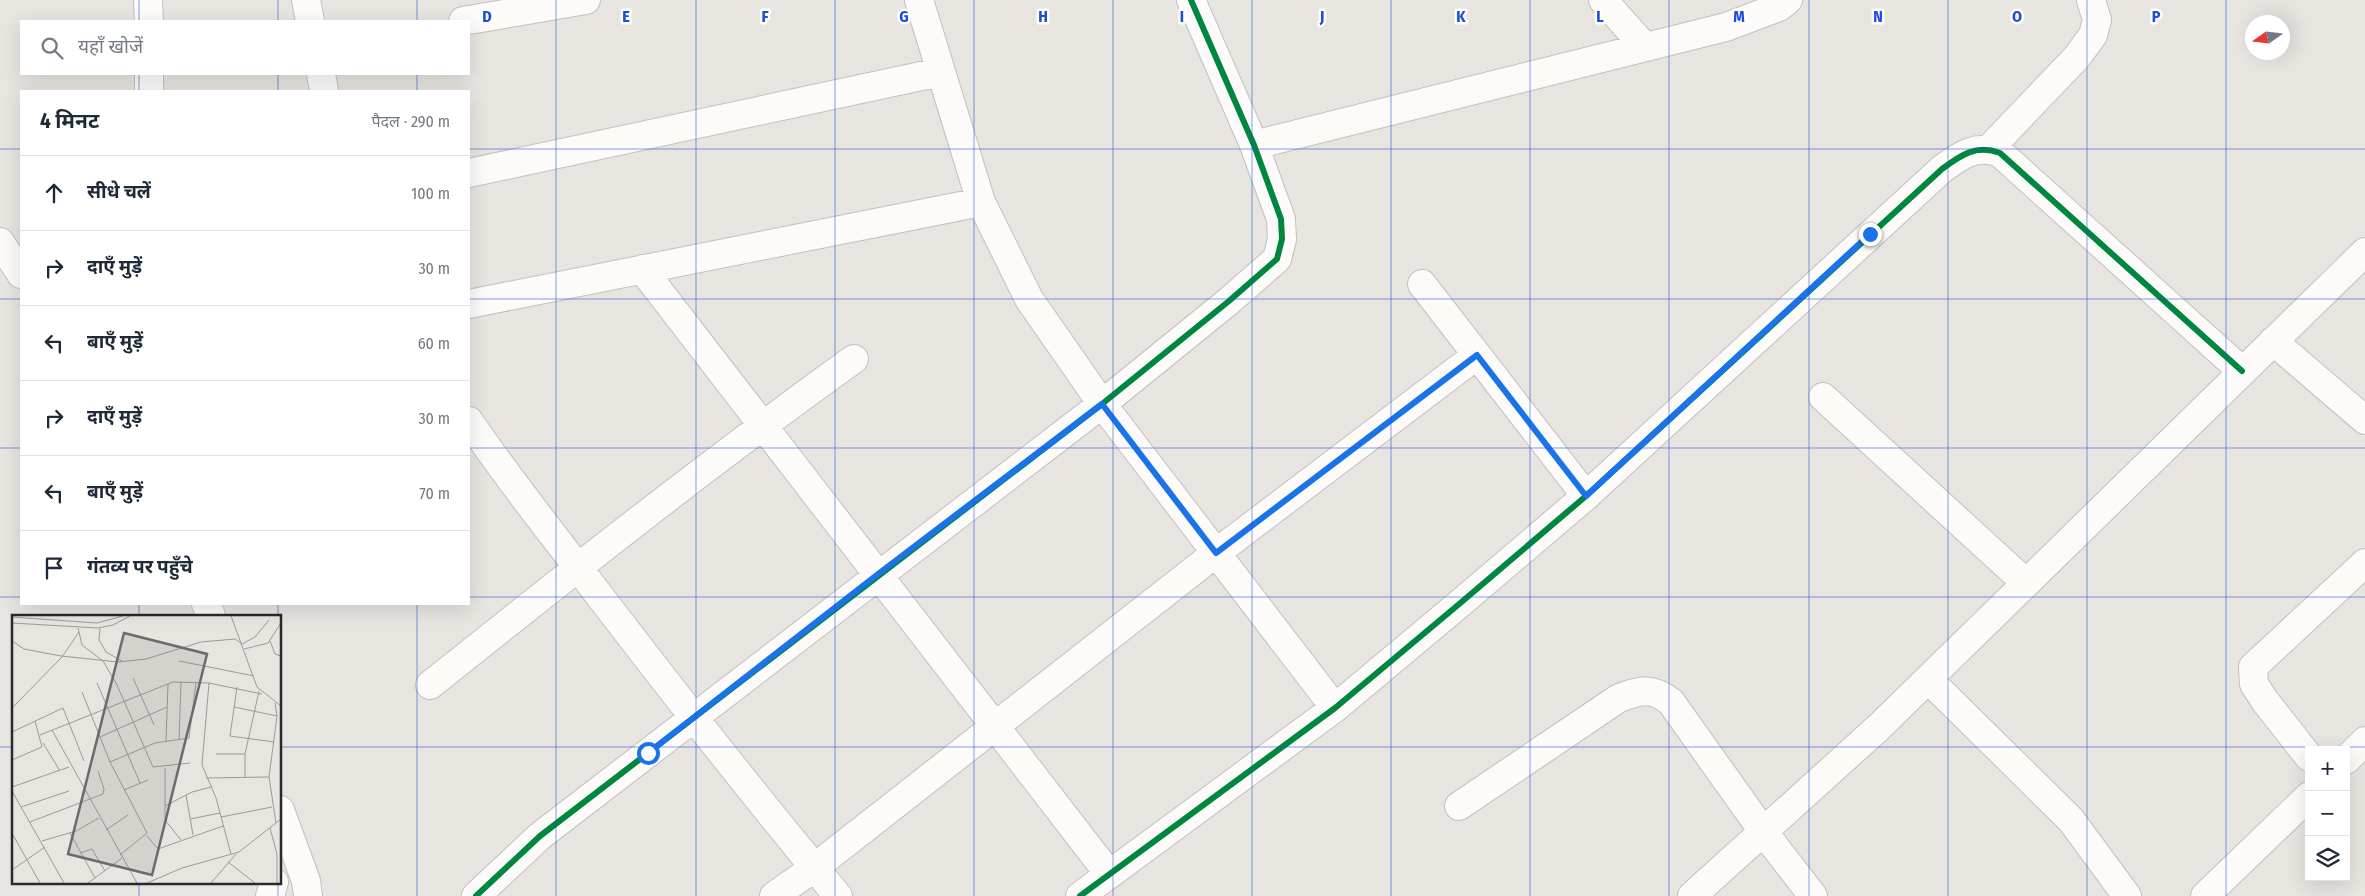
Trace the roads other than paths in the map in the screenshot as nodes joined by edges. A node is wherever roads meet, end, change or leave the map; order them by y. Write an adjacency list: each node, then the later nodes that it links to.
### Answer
1 (148, 0): 9 (street)
2 (306, 0): 10 (street)
3 (586, 0): 11 (street)
4 (919, 0): 13 (street)
5 (1190, 0): 18 (street)
6 (1603, 0): 12 (street)
7 (1788, 0): 12 (street)
8 (2091, 0): 19 (street)
9 (149, 20)
10 (310, 20)
11 (469, 20)
12 (1645, 47): 18 (street)
13 (940, 72): 20 (street); 21 (street)
14 (149, 75): 16 (street)
15 (321, 75): 17 (street)
16 (149, 90)
17 (324, 90)
18 (1254, 146): 33 (street)
19 (1989, 149): 31 (street); 37 (street)
20 (470, 173)
21 (981, 202): 24 (street); 33 (street)
22 (0, 242): 25 (street)
23 (2365, 252): 28 (street)
24 (642, 270): 27 (street); 36 (street)
25 (20, 272)
26 (1422, 284): 29 (street)
27 (470, 304)
28 (2273, 341): 31 (street); 34 (street)
29 (1477, 355): 37 (street); 38 (street)
30 (854, 359): 36 (street)
31 (2242, 371): 42 (street)
32 (1823, 397): 42 (street)
33 (1102, 404): 38 (street); 41 (street)
34 (2365, 420)
35 (470, 422): 40 (street)
36 (762, 425): 40 (street); 41 (street)
37 (1586, 496): 45 (street)
38 (1216, 553): 45 (street); 47 (street)
39 (2365, 563): 49 (street)
40 (578, 567): 44 (street); 46 (street)
41 (878, 574): 46 (street); 47 (street)
42 (2026, 583): 43 (street)
43 (1928, 679): 54 (street); 65 (street)
44 (430, 685)
45 (1334, 708): 57 (street)
46 (694, 718): 56 (street); 59 (street)
47 (995, 726): 56 (street); 57 (street)
48 (2365, 741): 50 (street)
49 (2305, 752)
50 (2350, 756)
51 (2305, 800): 66 (street)
52 (1460, 806): 54 (street)
53 (284, 820): 55 (street); 58 (street)
54 (1762, 830): 63 (street); 64 (street)
55 (281, 848)
56 (814, 868): 60 (street); 61 (street)
57 (1109, 874): 62 (street)
58 (308, 896)
59 (476, 896)
60 (774, 896)
61 (838, 896)
62 (1080, 896)
63 (1692, 896)
64 (1813, 896)
65 (2127, 896)
66 (2206, 896)

